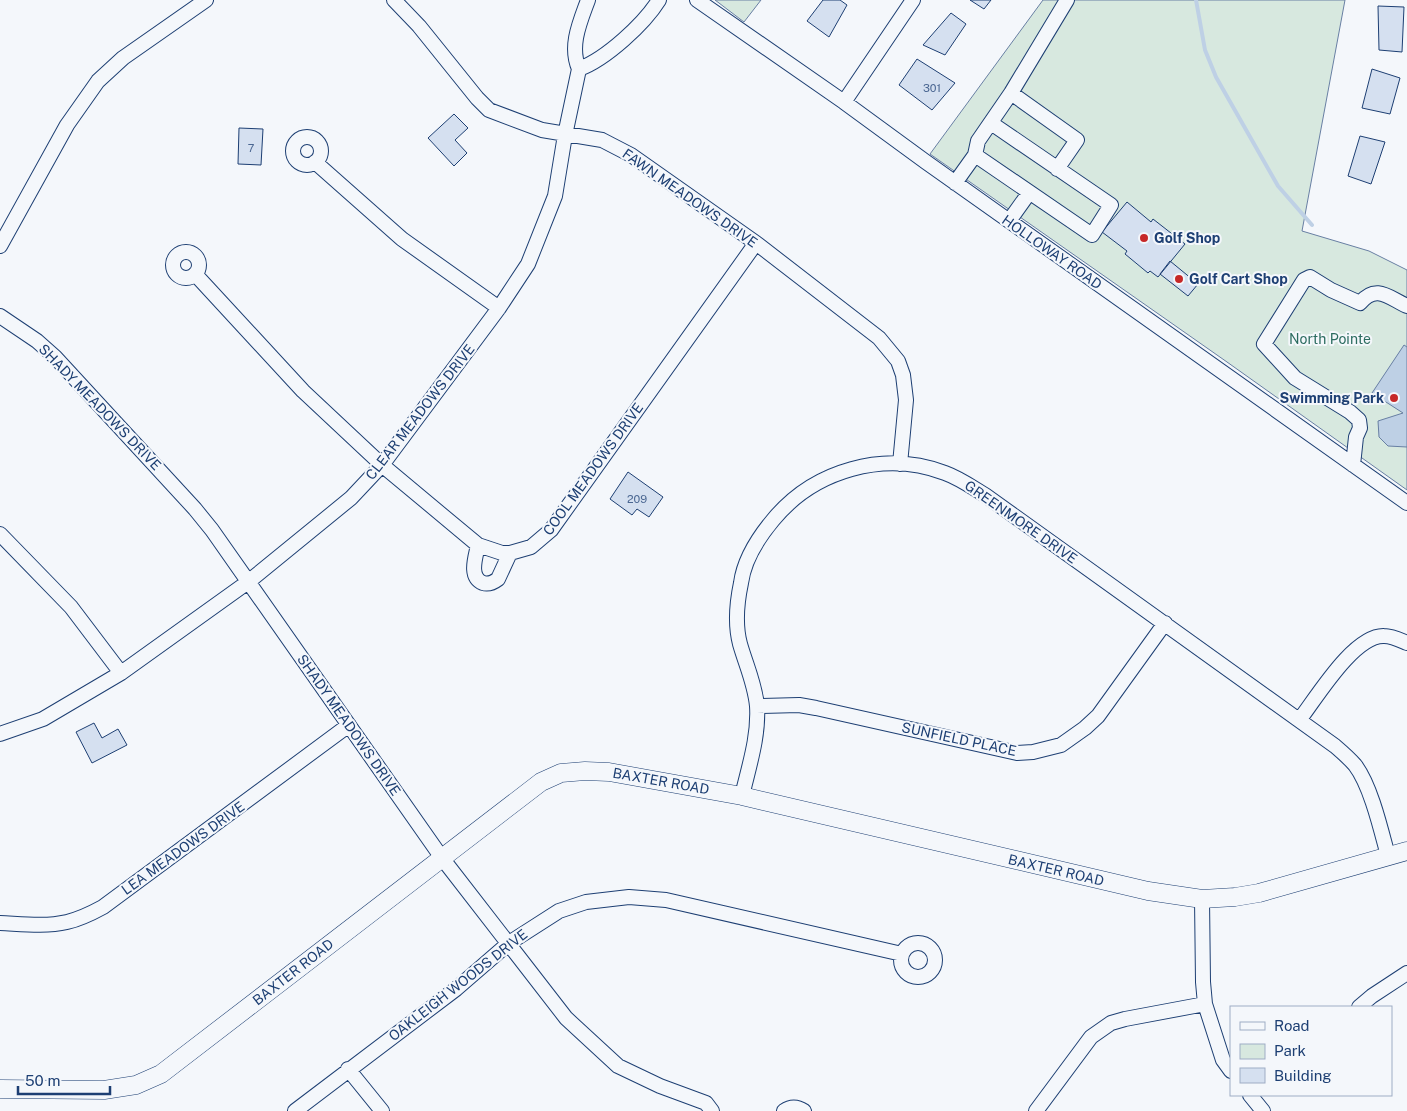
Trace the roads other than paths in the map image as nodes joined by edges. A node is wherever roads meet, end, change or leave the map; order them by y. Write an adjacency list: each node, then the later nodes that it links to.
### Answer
1 (206, 0): 20 (street)
2 (394, 0): 12 (street, FAWN MEADOWS DRIVE)
3 (588, 0): 8 (street, CLEAR MEADOWS DRIVE)
4 (660, 0): 8 (street)
5 (697, 0): 10 (street, HOLLOWAY ROAD)
6 (913, 0): 10 (street)
7 (1067, 0): 9 (street)
8 (579, 69): 12 (street, CLEAR MEADOWS DRIVE)
9 (1011, 93): 11 (street); 15 (street)
10 (844, 102): 16 (street, HOLLOWAY ROAD)
11 (991, 123): 13 (street); 15 (street)
12 (565, 135): 19 (street, FAWN MEADOWS DRIVE); 23 (street, CLEAR MEADOWS DRIVE)
13 (975, 155): 16 (street); 17 (street)
14 (315, 162): 23 (street)
15 (1057, 168): 17 (street)
16 (955, 183): 18 (street, HOLLOWAY ROAD)
17 (1029, 193): 18 (street)
18 (1009, 222): 26 (street, HOLLOWAY ROAD)
19 (756, 243): 27 (street, FAWN MEADOWS DRIVE); 33 (street, COOL MEADOWS DRIVE)
20 (0, 246)
21 (195, 274): 28 (street)
22 (1407, 306): 25 (street)
23 (499, 308): 28 (street, CLEAR MEADOWS DRIVE)
24 (0, 316): 34 (street, SHADY MEADOWS DRIVE)
25 (1356, 437): 26 (street); 29 (street)
26 (1328, 447): 29 (street, HOLLOWAY ROAD)
27 (900, 464): 35 (street, GREENMORE DRIVE); 38 (street, GREENMORE DRIVE)
28 (382, 465): 32 (street); 34 (street, CLEAR MEADOWS DRIVE)
29 (1353, 465): 30 (street, HOLLOWAY ROAD)
30 (1407, 504)
31 (0, 534): 37 (street)
32 (478, 545): 33 (street); 33 (street)
33 (510, 553)
34 (248, 582): 37 (street, CLEAR MEADOWS DRIVE); 40 (street, SHADY MEADOWS DRIVE)
35 (1165, 623): 38 (street, SUNFIELD PLACE); 39 (street, GREENMORE DRIVE)
36 (1407, 643): 39 (street)
37 (121, 673): 41 (street, CLEAR MEADOWS DRIVE)
38 (757, 706): 42 (street, GREENMORE DRIVE)
39 (1300, 720): 44 (street, GREENMORE DRIVE)
40 (350, 725): 45 (street, SHADY MEADOWS DRIVE); 47 (street, LEA MEADOWS DRIVE)
41 (0, 734)
42 (742, 796): 45 (main road, BAXTER ROAD); 46 (main road, BAXTER ROAD)
43 (1407, 851): 44 (main road, BAXTER ROAD)
44 (1388, 856): 46 (main road, BAXTER ROAD)
45 (442, 858): 48 (street, SHADY MEADOWS DRIVE); 55 (main road, BAXTER ROAD)
46 (1202, 899): 51 (street)
47 (0, 923)
48 (509, 943): 49 (street, OAKLEIGH WOODS DRIVE); 53 (street, OAKLEIGH WOODS DRIVE); 58 (street, SHADY MEADOWS DRIVE)
49 (902, 954)
50 (1407, 973): 52 (street)
51 (1205, 1004): 54 (street); 61 (street)
52 (1360, 1006)
53 (348, 1069): 56 (street, OAKLEIGH WOODS DRIVE); 57 (street)
54 (1230, 1069)
55 (0, 1089)
56 (295, 1111)
57 (382, 1111)
58 (712, 1111)
59 (784, 1111): 60 (street)
60 (804, 1111)
61 (1036, 1111)

